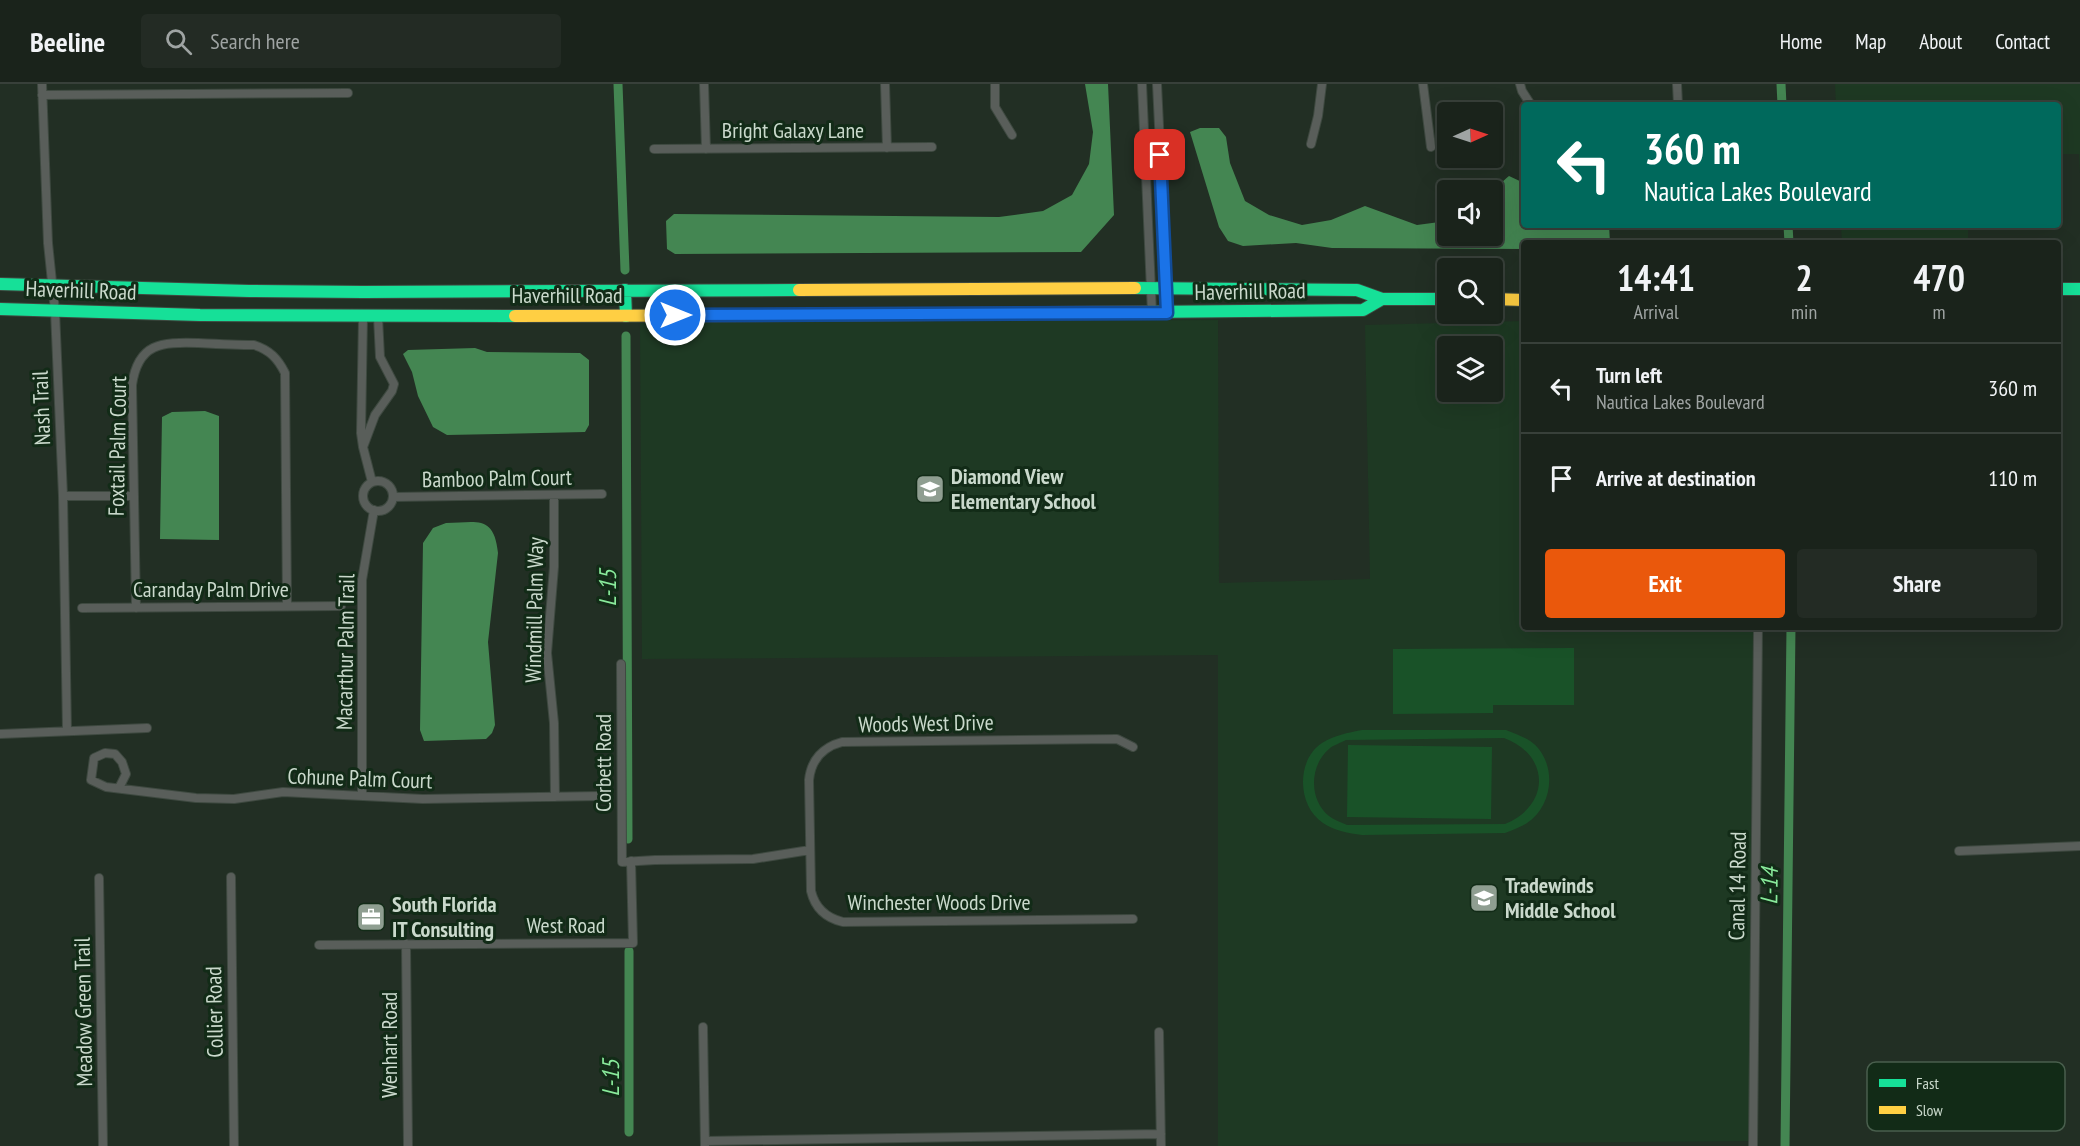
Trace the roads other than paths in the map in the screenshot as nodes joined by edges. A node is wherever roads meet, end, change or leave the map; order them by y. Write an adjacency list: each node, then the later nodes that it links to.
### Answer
1 (42, 84): 12 (street, Nash Trail)
2 (704, 84): 21 (street)
3 (885, 84): 17 (street)
4 (995, 84): 15 (street)
5 (1142, 84): 24 (street)
6 (1157, 84): 25 (street)
7 (1322, 84): 16 (street)
8 (1423, 84): 19 (street)
9 (1520, 84): 13 (street)
10 (1677, 84): 14 (street)
11 (348, 93): 12 (street)
12 (42, 95): 23 (street, Nash Trail)
13 (1529, 102)
14 (1678, 102)
15 (1012, 135)
16 (1311, 144)
17 (887, 147): 18 (street, Bright Galaxy Lane); 21 (street, Bright Galaxy Lane)
18 (932, 147)
19 (1431, 147)
20 (654, 149): 21 (street, Bright Galaxy Lane)
21 (706, 149)
22 (0, 284): 23 (street, Haverhill Road)
23 (54, 285): 28 (street, Haverhill Road); 34 (street, Nash Trail)
24 (1151, 288): 25 (street, Haverhill Road); 28 (street, Haverhill Road); 35 (street)
25 (1166, 288): 29 (street, Haverhill Road); 36 (street)
26 (2061, 289): 27 (street)
27 (2080, 289)
28 (626, 290): 37 (street)
29 (1382, 298): 30 (street, Haverhill Road); 36 (street, Haverhill Road)
30 (1437, 299)
31 (1503, 299): 32 (street)
32 (1521, 300)
33 (0, 309): 34 (street, Haverhill Road)
34 (55, 311): 38 (street, Haverhill Road); 44 (street, Nash Trail)
35 (1152, 313): 36 (street, Haverhill Road); 37 (street, Haverhill Road)
36 (1167, 313)
37 (626, 316): 39 (street, Haverhill Road)
38 (363, 317): 39 (street, Haverhill Road); 40 (street)
39 (378, 317): 40 (street)
40 (363, 447): 41 (street)
41 (372, 482): 46 (street); 47 (street)
42 (602, 494): 43 (street, Bamboo Palm Court)
43 (554, 495): 46 (street, Bamboo Palm Court); 61 (street, Windmill Palm Way)
44 (63, 496): 45 (street); 55 (street, Nash Trail)
45 (134, 496): 48 (street, Foxtail Palm Court); 51 (street, Foxtail Palm Court)
46 (393, 496): 47 (street)
47 (374, 510): 59 (street, Macarthur Palm Trail)
48 (287, 606): 49 (street, Caranday Palm Drive); 51 (street, Caranday Palm Drive)
49 (340, 606)
50 (82, 608): 51 (street, Caranday Palm Drive)
51 (135, 608)
52 (1758, 630): 81 (street, Canal 14 Road)
53 (621, 664): 65 (street, Corbett Road)
54 (147, 728): 55 (street)
55 (67, 731): 56 (street)
56 (0, 734)
57 (1133, 747): 63 (street, Woods West Drive)
58 (119, 788): 58 (street, Cohune Palm Court); 59 (street, Cohune Palm Court)
59 (362, 796): 61 (street, Cohune Palm Court)
60 (601, 796): 61 (street, Cohune Palm Court)
61 (555, 797)
62 (2080, 846): 64 (street)
63 (810, 850): 65 (street); 68 (street, Winchester Woods Drive)
64 (1959, 851)
65 (627, 862): 69 (street, Corbett Road)
66 (231, 877): 78 (street, Collier Road)
67 (99, 878): 77 (street, Meadow Green Trail)
68 (1133, 919)
69 (633, 943): 70 (street, West Road)
70 (406, 944): 71 (street, West Road); 79 (street, Wenhart Road)
71 (319, 945)
72 (703, 1027): 76 (street)
73 (1160, 1032): 74 (street)
74 (1161, 1134): 75 (street); 80 (street)
75 (852, 1142): 76 (street)
76 (705, 1143)
77 (103, 1146)
78 (234, 1146)
79 (408, 1146)
80 (1161, 1146)
81 (1753, 1146)

